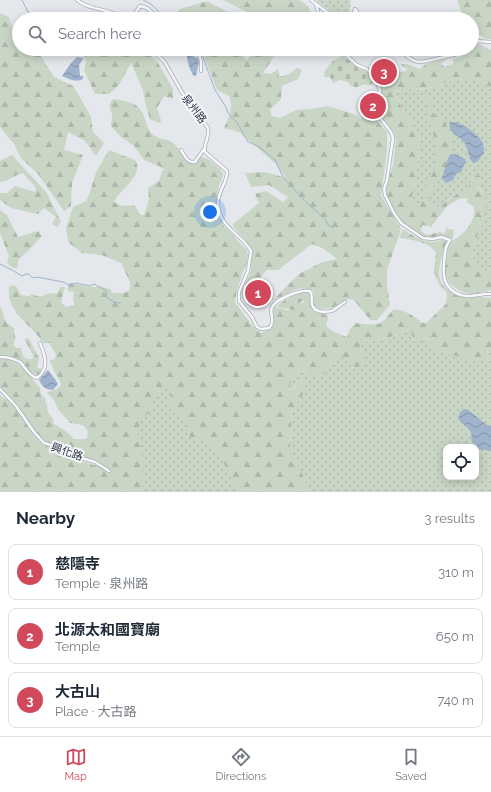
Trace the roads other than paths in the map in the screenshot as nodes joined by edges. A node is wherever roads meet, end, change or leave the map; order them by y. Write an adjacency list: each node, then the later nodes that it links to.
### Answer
1 (77, 0): 4 (street)
2 (311, 0): 3 (street)
3 (316, 4): 7 (street); 8 (street)
4 (111, 12)
5 (136, 12): 6 (street)
6 (152, 12)
7 (318, 12)
8 (327, 12)
9 (479, 41): 10 (street)
10 (491, 42)
11 (158, 56): 17 (street, 泉州路)
12 (199, 56): 16 (street)
13 (347, 56): 19 (street)
14 (407, 56): 15 (street)
15 (450, 56)
16 (201, 71)
17 (204, 149): 18 (street); 20 (street)
18 (181, 150)
19 (491, 294)
20 (345, 302)
21 (40, 343): 22 (street)
22 (0, 357)
23 (0, 389): 24 (street, 興化路)
24 (108, 471)

